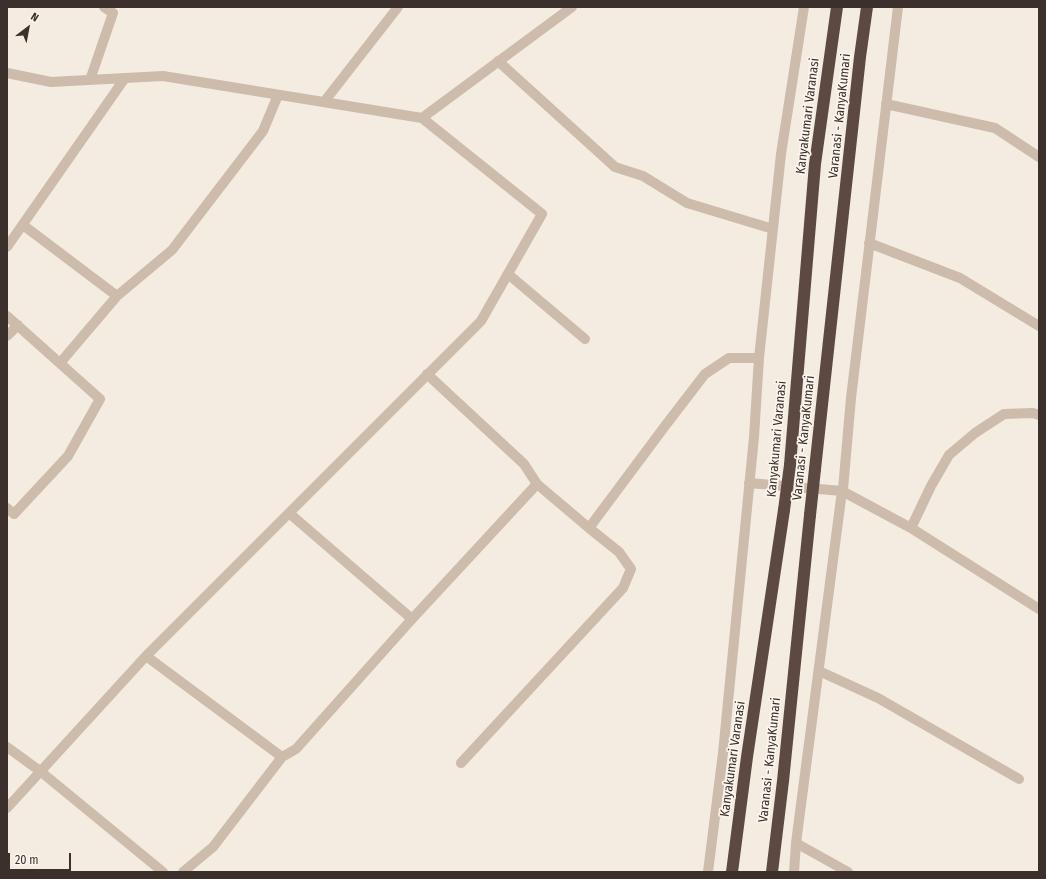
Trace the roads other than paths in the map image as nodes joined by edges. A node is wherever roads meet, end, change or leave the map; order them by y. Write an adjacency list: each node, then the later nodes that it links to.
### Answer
1 (104, 7): 11 (street)
2 (398, 7): 13 (street)
3 (572, 7): 8 (street)
4 (804, 7): 18 (street)
5 (837, 7): 53 (highway, Kanyakumari Varanasi, bridge)
6 (867, 7): 54 (highway, Varanasi - KanyaKumari, bridge)
7 (898, 7): 14 (street)
8 (498, 62): 15 (street); 18 (street)
9 (7, 73): 11 (street)
10 (125, 78): 11 (street); 12 (street); 17 (street)
11 (90, 80)
12 (278, 95): 13 (street); 22 (street)
13 (324, 102): 15 (street)
14 (886, 104): 16 (street); 19 (street)
15 (422, 118): 21 (street)
16 (1039, 157)
17 (23, 225): 20 (street); 22 (street)
18 (773, 229): 28 (street)
19 (869, 243): 25 (street); 34 (street)
20 (7, 247)
21 (508, 274): 27 (street); 30 (street)
22 (116, 296): 29 (street)
23 (7, 316): 24 (street)
24 (18, 325): 26 (street); 29 (street)
25 (1039, 326)
26 (7, 336)
27 (585, 339)
28 (759, 358): 32 (street); 37 (street)
29 (60, 363): 35 (street)
30 (427, 374): 33 (street); 36 (street)
31 (1039, 415): 38 (street)
32 (750, 483): 34 (street); 52 (street)
33 (537, 484): 37 (street); 40 (street)
34 (842, 491): 38 (street); 42 (street)
35 (7, 508)
36 (289, 513): 40 (street); 41 (street)
37 (589, 528): 45 (street)
38 (911, 528): 39 (street)
39 (1039, 609)
40 (412, 619): 44 (street)
41 (146, 656): 44 (street); 46 (street)
42 (819, 671): 47 (street); 49 (street)
43 (7, 747): 46 (street)
44 (282, 758): 51 (street)
45 (461, 763)
46 (40, 772): 48 (street); 50 (street)
47 (1019, 779)
48 (7, 808)
49 (796, 843): 55 (street); 56 (street)
50 (163, 872)
51 (183, 872)
52 (708, 872)
53 (732, 872)
54 (772, 872)
55 (794, 872)
56 (848, 872)

